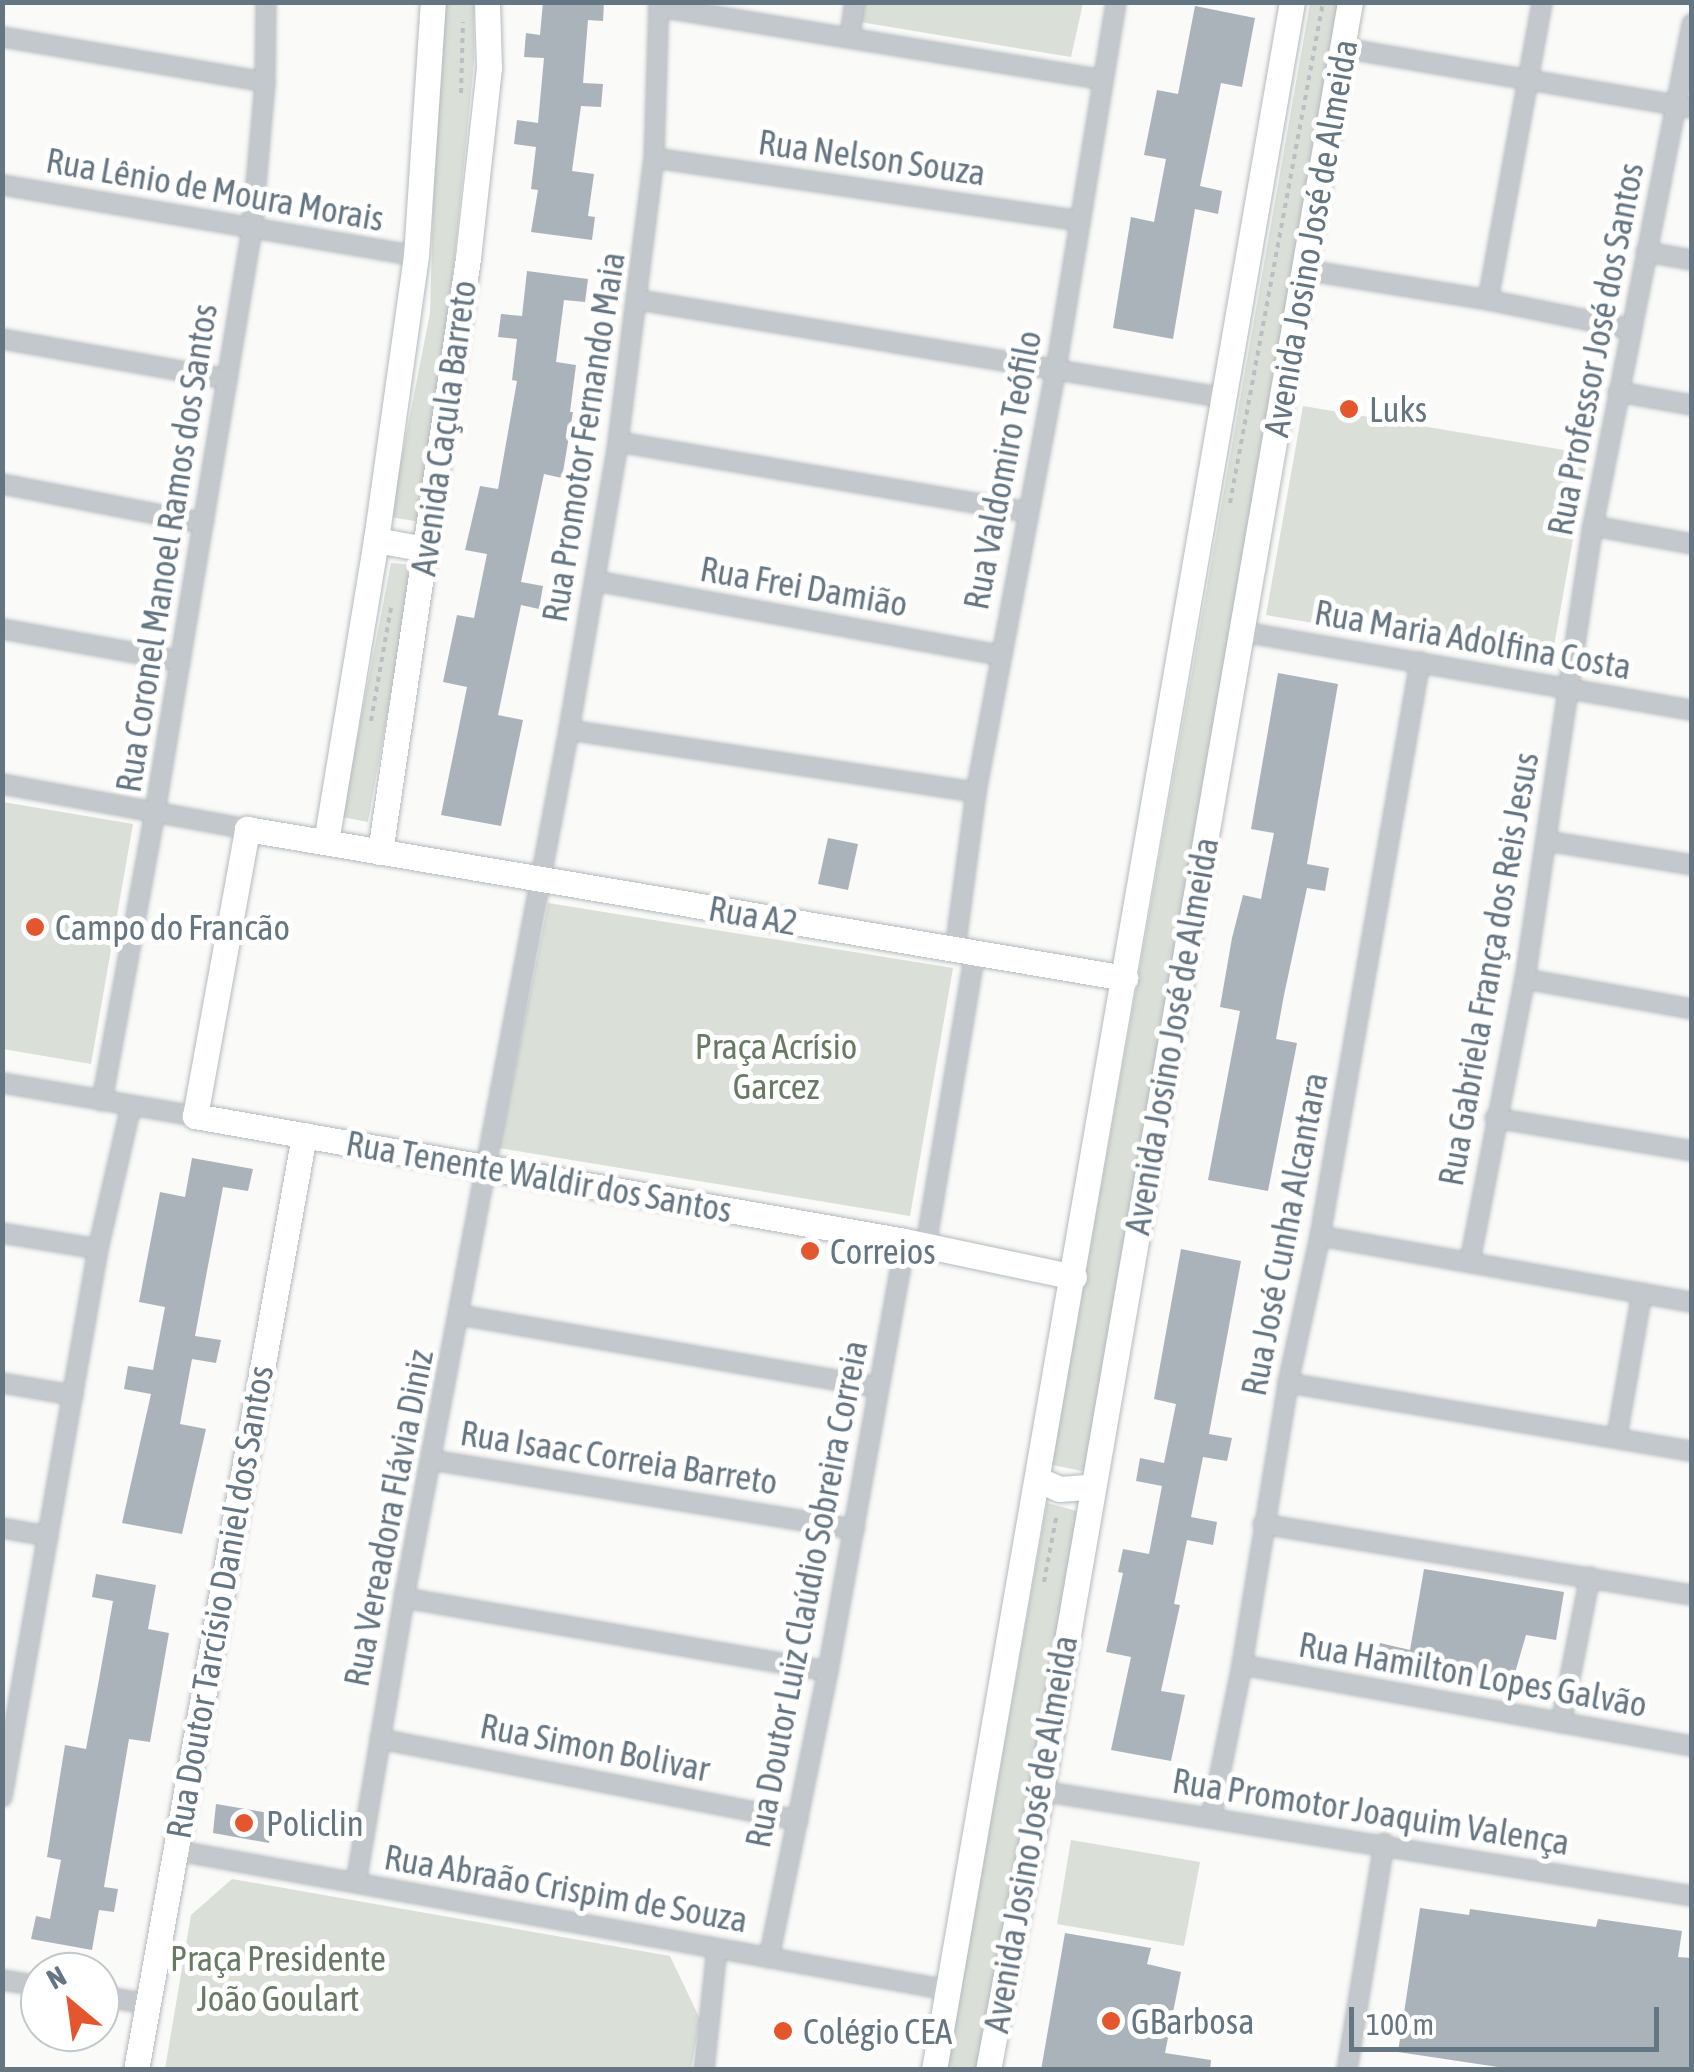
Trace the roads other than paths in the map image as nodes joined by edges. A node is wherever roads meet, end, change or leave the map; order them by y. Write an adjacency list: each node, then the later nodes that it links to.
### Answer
1 (266, 2): 15 (street, Rua Coronel Manoel Ramos dos Santos)
2 (433, 2): 23 (street, Avenida Caçula Barreto)
3 (487, 2): 42 (street, Avenida Caçula Barreto)
4 (855, 2): 11 (street)
5 (1116, 2): 14 (street, Rua Valdomiro Teófilo)
6 (1292, 2): 33 (street, Avenida Josino José de Almeida)
7 (1350, 2): 13 (street, Avenida Josino José de Almeida)
8 (1542, 2): 16 (street)
9 (659, 5): 11 (street); 18 (street, Rua Promotor Fernando Maia)
10 (1692, 24): 17 (street, Rua Professor José dos Santos)
11 (850, 36): 14 (street)
12 (2, 37): 15 (street)
13 (1342, 48): 16 (street); 25 (street, Avenida Josino José de Almeida)
14 (1102, 78): 20 (street, Rua Valdomiro Teófilo)
15 (265, 82): 21 (street, Rua Coronel Manoel Ramos dos Santos)
16 (1529, 83): 17 (street); 27 (street)
17 (1684, 106): 22 (street, Rua Professor José dos Santos)
18 (654, 158): 20 (street, Rua Nelson Souza); 26 (street, Rua Promotor Fernando Maia)
19 (2, 185): 21 (street, Rua Lênio de Moura Morais)
20 (1080, 221): 30 (street, Rua Valdomiro Teófilo)
21 (252, 228): 23 (street, Rua Lênio de Moura Morais); 31 (street, Rua Coronel Manoel Ramos dos Santos)
22 (1646, 252): 24 (street); 28 (street, Rua Professor José dos Santos)
23 (416, 256): 40 (street, Avenida Caçula Barreto)
24 (1692, 260)
25 (1304, 270): 27 (street); 45 (street, Avenida Josino José de Almeida)
26 (639, 300): 30 (street); 35 (street, Rua Promotor Fernando Maia)
27 (1488, 300): 28 (street)
28 (1630, 329): 32 (street, Rua Professor José dos Santos)
29 (2, 338): 31 (street)
30 (1056, 369): 33 (street); 37 (street, Rua Valdomiro Teófilo)
31 (227, 379): 38 (street, Rua Coronel Manoel Ramos dos Santos)
32 (1618, 392): 34 (street); 39 (street, Rua Professor José dos Santos)
33 (1225, 398): 62 (street, Avenida Josino José de Almeida)
34 (1692, 404)
35 (618, 442): 37 (street); 43 (street, Rua Promotor Fernando Maia)
36 (2, 484): 38 (street)
37 (1028, 512): 46 (street, Rua Valdomiro Teófilo)
38 (203, 523): 47 (street, Rua Coronel Manoel Ramos dos Santos)
39 (1594, 526): 41 (street); 49 (street, Rua Professor José dos Santos)
40 (376, 540): 42 (street); 57 (street, Avenida Caçula Barreto)
41 (1692, 544)
42 (425, 549): 58 (street, Avenida Caçula Barreto)
43 (596, 581): 46 (street, Rua Frei Damião); 51 (street, Rua Promotor Fernando Maia)
44 (2, 629): 47 (street)
45 (1242, 632): 48 (street, Rua Maria Adolfina Costa); 90 (street, Avenida Josino José de Almeida)
46 (1000, 654): 53 (street, Rua Valdomiro Teófilo)
47 (180, 660): 54 (street, Rua Coronel Manoel Ramos dos Santos)
48 (1420, 662): 49 (street, Rua Maria Adolfina Costa); 74 (street, Rua José Cunha Alcantara)
49 (1566, 688): 50 (street, Rua Maria Adolfina Costa); 56 (street, Rua Gabriela França dos Reis Jesus)
50 (1692, 710)
51 (569, 730): 53 (street); 60 (street, Rua Promotor Fernando Maia)
52 (2, 784): 54 (street)
53 (976, 792): 61 (street, Rua Valdomiro Teófilo)
54 (156, 812): 55 (street); 66 (street, Rua Coronel Manoel Ramos dos Santos)
55 (247, 828): 57 (street, Rua A2); 68 (street)
56 (1547, 841): 59 (street); 63 (street, Rua Gabriela França dos Reis Jesus)
57 (326, 842): 58 (street, Rua A2)
58 (380, 852): 60 (street, Rua A2)
59 (1692, 865)
60 (540, 878): 61 (street, Rua A2); 72 (street, Rua Vereadora Flávia Diniz)
61 (965, 952): 62 (street, Rua A2); 75 (street, Rua Doutor Luiz Claúdio Sobreira Correia)
62 (1125, 978): 78 (street, Avenida Josino José de Almeida)
63 (1525, 980): 64 (street); 69 (street, Rua Gabriela França dos Reis Jesus)
64 (1692, 1009)
65 (2, 1083): 66 (street, Rua Tenente Waldir dos Santos)
66 (102, 1101): 67 (street, Rua Tenente Waldir dos Santos)
67 (131, 1106): 68 (street, Rua Tenente Waldir dos Santos); 76 (street)
68 (196, 1116): 70 (street, Rua Tenente Waldir dos Santos)
69 (1495, 1118): 71 (street); 77 (street, Rua Gabriela França dos Reis Jesus)
70 (304, 1135): 72 (street, Rua Tenente Waldir dos Santos); 110 (street, Rua Doutor Tarcísio Daniel dos Santos)
71 (1692, 1151)
72 (485, 1166): 75 (street, Rua Tenente Waldir dos Santos); 81 (street, Rua Vereadora Flávia Diniz)
73 (2, 1233): 76 (street)
74 (1320, 1236): 77 (street); 82 (street, Rua José Cunha Alcantara)
75 (916, 1243): 78 (street, Rua Tenente Waldir dos Santos); 84 (street, Rua Doutor Luiz Claúdio Sobreira Correia)
76 (98, 1250): 85 (street)
77 (1470, 1261): 79 (street)
78 (1074, 1276): 89 (street, Avenida Josino José de Almeida)
79 (1642, 1293): 80 (street); 86 (street)
80 (1692, 1302)
81 (459, 1315): 84 (street); 88 (street, Rua Vereadora Flávia Diniz)
82 (1288, 1382): 86 (street); 91 (street, Rua José Cunha Alcantara)
83 (2, 1383): 85 (street)
84 (878, 1387): 93 (street, Rua Doutor Luiz Claúdio Sobreira Correia)
85 (73, 1395): 94 (street)
86 (1617, 1436): 87 (street)
87 (1692, 1451)
88 (432, 1460): 93 (street, Rua Isaac Correia Barreto); 97 (street, Rua Vereadora Flávia Diniz)
89 (1037, 1478): 90 (street); 115 (street, Avenida Josino José de Almeida)
90 (1090, 1487): 105 (street, Avenida Josino José de Almeida)
91 (1264, 1524): 95 (street); 98 (street, Rua José Cunha Alcantara)
92 (2, 1528): 94 (street)
93 (854, 1528): 99 (street, Rua Doutor Luiz Claúdio Sobreira Correia)
94 (48, 1536): 101 (street)
95 (1590, 1576): 96 (street); 102 (street)
96 (1692, 1595)
97 (404, 1598): 99 (street); 103 (street, Rua Vereadora Flávia Diniz)
98 (1242, 1665): 102 (street, Rua Hamilton Lopes Galvão); 107 (street, Rua José Cunha Alcantara)
99 (828, 1671): 108 (street, Rua Doutor Luiz Claúdio Sobreira Correia)
100 (2, 1675): 101 (street)
101 (23, 1678): 106 (street)
102 (1561, 1723): 104 (street, Rua Hamilton Lopes Galvão)
103 (380, 1738): 108 (street, Rua Simon Bolivar); 111 (street, Rua Vereadora Flávia Diniz)
104 (1692, 1746)
105 (1040, 1791): 107 (street, Rua Promotor Joaquim Valença); 121 (street, Avenida Josino José de Almeida)
106 (2, 1797)
107 (1211, 1818): 109 (street, Rua Promotor Joaquim Valença)
108 (798, 1820): 114 (street, Rua Doutor Luiz Claúdio Sobreira Correia)
109 (1384, 1843): 112 (street, Rua Promotor Joaquim Valença); 122 (street)
110 (174, 1850): 111 (street, Rua Abraão Crispim de Souza); 117 (street, Rua Doutor Tarcísio Daniel dos Santos)
111 (356, 1882): 113 (street, Rua Abraão Crispim de Souza)
112 (1692, 1896)
113 (717, 1948): 114 (street, Rua Abraão Crispim de Souza); 119 (street)
114 (769, 1958): 115 (street, Rua Abraão Crispim de Souza)
115 (948, 1990): 120 (street, Avenida Josino José de Almeida)
116 (120, 1999): 117 (street)
117 (149, 2004): 118 (street, Rua Doutor Tarcísio Daniel dos Santos)
118 (136, 2070)
119 (704, 2070)
120 (934, 2070)
121 (988, 2070)
122 (1347, 2070)

